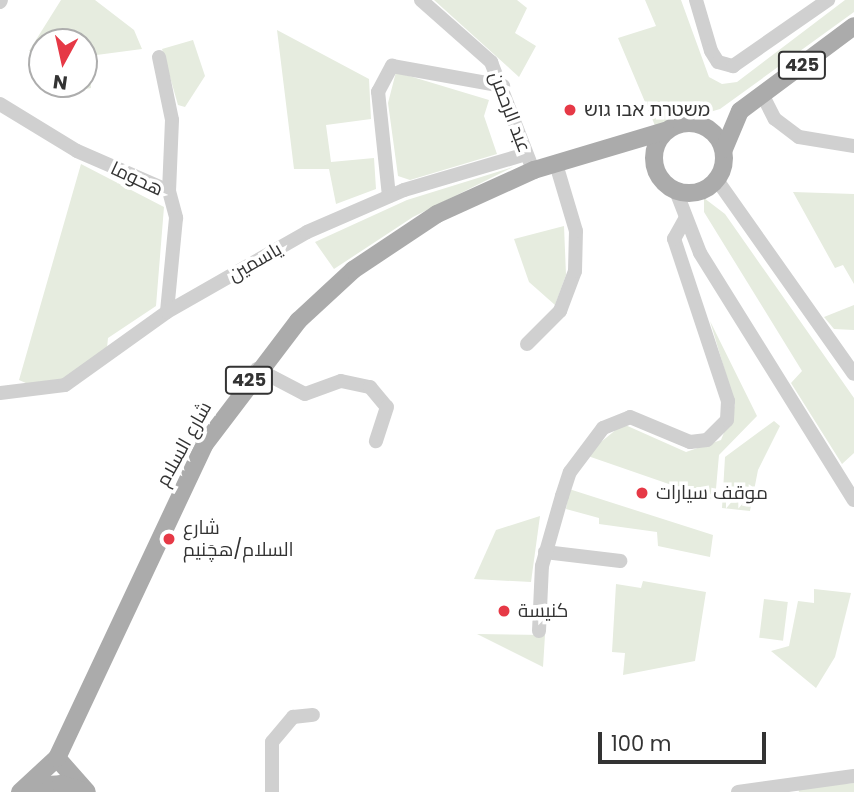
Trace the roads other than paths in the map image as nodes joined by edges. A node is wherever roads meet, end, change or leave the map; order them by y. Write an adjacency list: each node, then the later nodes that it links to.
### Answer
1 (421, 0): 6 (street, عبد الرحمن)
2 (696, 0): 3 (street)
3 (828, 0)
4 (854, 26): 7 (main road, 425)
5 (159, 57): 19 (street)
6 (503, 86): 14 (street, عبد الرحمن); 21 (street)
7 (756, 99): 9 (main road, 425); 11 (street); 12 (main road, 425)
8 (0, 104): 19 (street, هحوما)
9 (693, 122): 10 (main road, 425); 12 (main road)
10 (666, 131): 13 (main road, شارع السلام / 425); 16 (main road)
11 (854, 146)
12 (724, 149): 18 (main road, 425)
13 (597, 151): 15 (main road, شارع السلام / 425); 16 (main road, شارع السلام / 425)
14 (526, 154): 17 (street, عبد الرحمن); 21 (street, ياسمين)
15 (556, 164): 17 (main road, شارع السلام / 425); 24 (street)
16 (655, 168): 20 (main road, 425)
17 (534, 170): 25 (main road, شارع السلام / 425)
18 (717, 180): 20 (main road); 26 (street)
19 (169, 191): 23 (street, هحوما)
20 (676, 191): 22 (street)
21 (389, 196): 23 (street, ياسمين)
22 (685, 219): 29 (street); 30 (street)
23 (167, 312): 27 (street, ياسمين)
24 (527, 344)
25 (257, 369): 28 (street); 34 (main road, شارع السلام / 425)
26 (854, 374)
27 (0, 393)
28 (376, 441)
29 (854, 500)
30 (545, 552): 31 (street); 32 (street)
31 (620, 561)
32 (539, 631)
33 (313, 715): 39 (street)
34 (57, 758): 37 (main road, شارع السلام); 38 (main road)
35 (854, 776): 36 (street)
36 (787, 788): 40 (street)
37 (24, 789): 38 (main road)
38 (86, 792)
39 (272, 792)
40 (738, 792)

